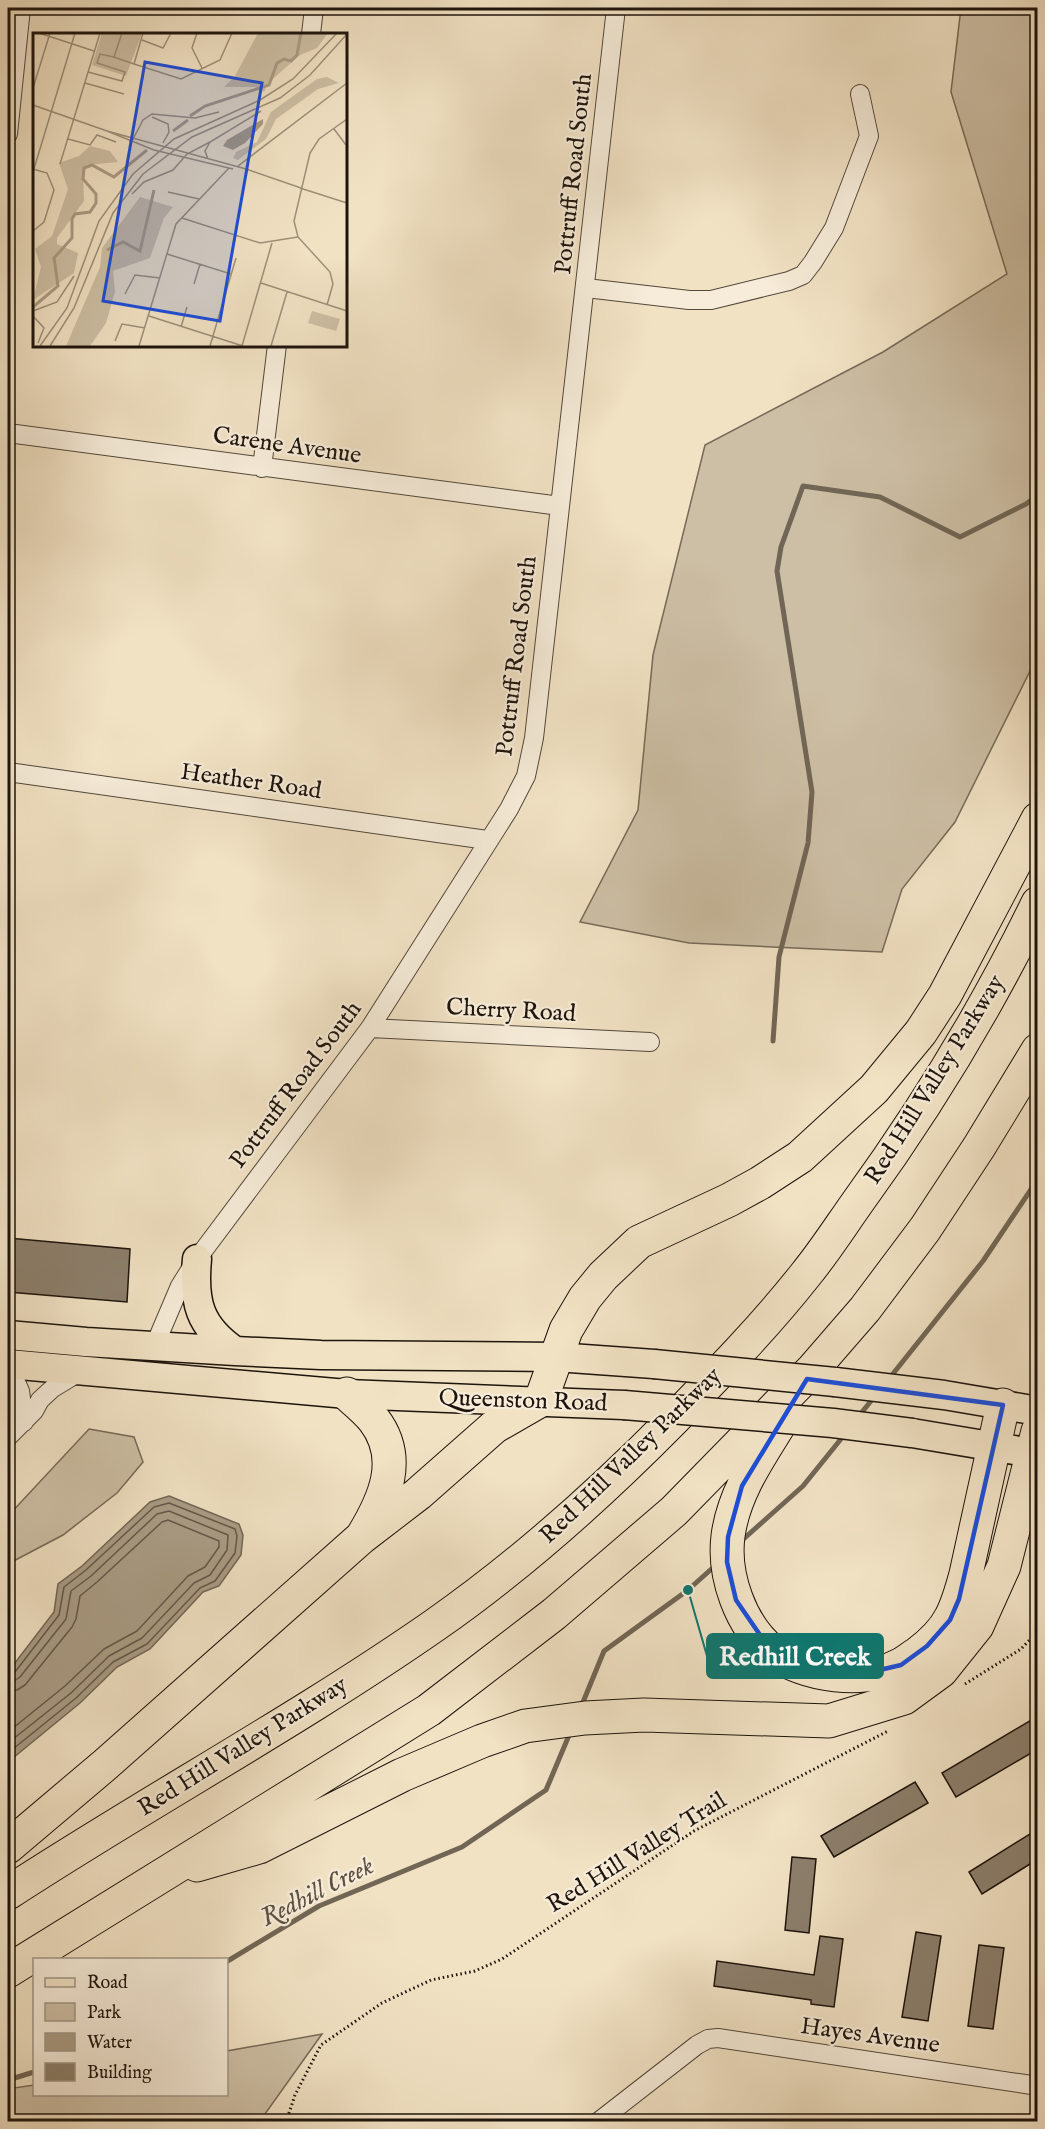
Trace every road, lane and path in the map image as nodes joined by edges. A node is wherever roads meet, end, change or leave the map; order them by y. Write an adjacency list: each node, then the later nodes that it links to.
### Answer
1 (21, 8): 6 (street)
2 (314, 8): 4 (street)
3 (616, 8): 7 (street, Pottruff Road South)
4 (311, 33)
5 (860, 94): 7 (street)
6 (8, 134)
7 (586, 288): 11 (street, Pottruff Road South)
8 (277, 346): 10 (street)
9 (8, 433): 10 (street, Carene Avenue)
10 (262, 468): 11 (street, Carene Avenue)
11 (560, 506): 14 (street, Pottruff Road South)
12 (8, 772): 14 (street, Heather Road)
13 (1038, 819): 23 (highway)
14 (487, 840): 16 (street, Pottruff Road South)
15 (1038, 903): 41 (highway, Red Hill Valley Parkway)
16 (370, 1028): 17 (street, Cherry Road); 19 (street, Pottruff Road South)
17 (650, 1042)
18 (1038, 1050): 25 (highway)
19 (197, 1259): 21 (street, Pottruff Road South); 22 (main road)
20 (8, 1335): 21 (main road, Queenston Road)
21 (154, 1347): 22 (main road, Queenston Road)
22 (236, 1351): 23 (main road, Queenston Road)
23 (556, 1357): 28 (highway); 29 (main road, Queenston Road, bridge)
24 (8, 1365): 26 (main road, Queenston Road); 31 (street)
25 (813, 1369): 33 (highway); 40 (highway)
26 (81, 1371): 27 (main road, Queenston Road); 31 (street)
27 (347, 1394): 28 (main road, Queenston Road); 35 (highway)
28 (542, 1400): 33 (main road, Queenston Road, bridge); 35 (highway)
29 (1004, 1405): 30 (main road, Queenston Road); 33 (highway)
30 (1038, 1411)
31 (24, 1422): 32 (street)
32 (8, 1437)
33 (995, 1446): 34 (main road, Queenston Road)
34 (1036, 1446): 40 (highway)
35 (362, 1537): 39 (highway)
36 (1038, 1631): 37 (path)
37 (963, 1685)
38 (895, 1727): 44 (path, Red Hill Valley Trail)
39 (8, 1847)
40 (158, 1877): 42 (highway)
41 (8, 1893)
42 (8, 1971)
43 (1038, 2086): 45 (street, Hayes Avenue)
44 (286, 2121)
45 (598, 2121)

